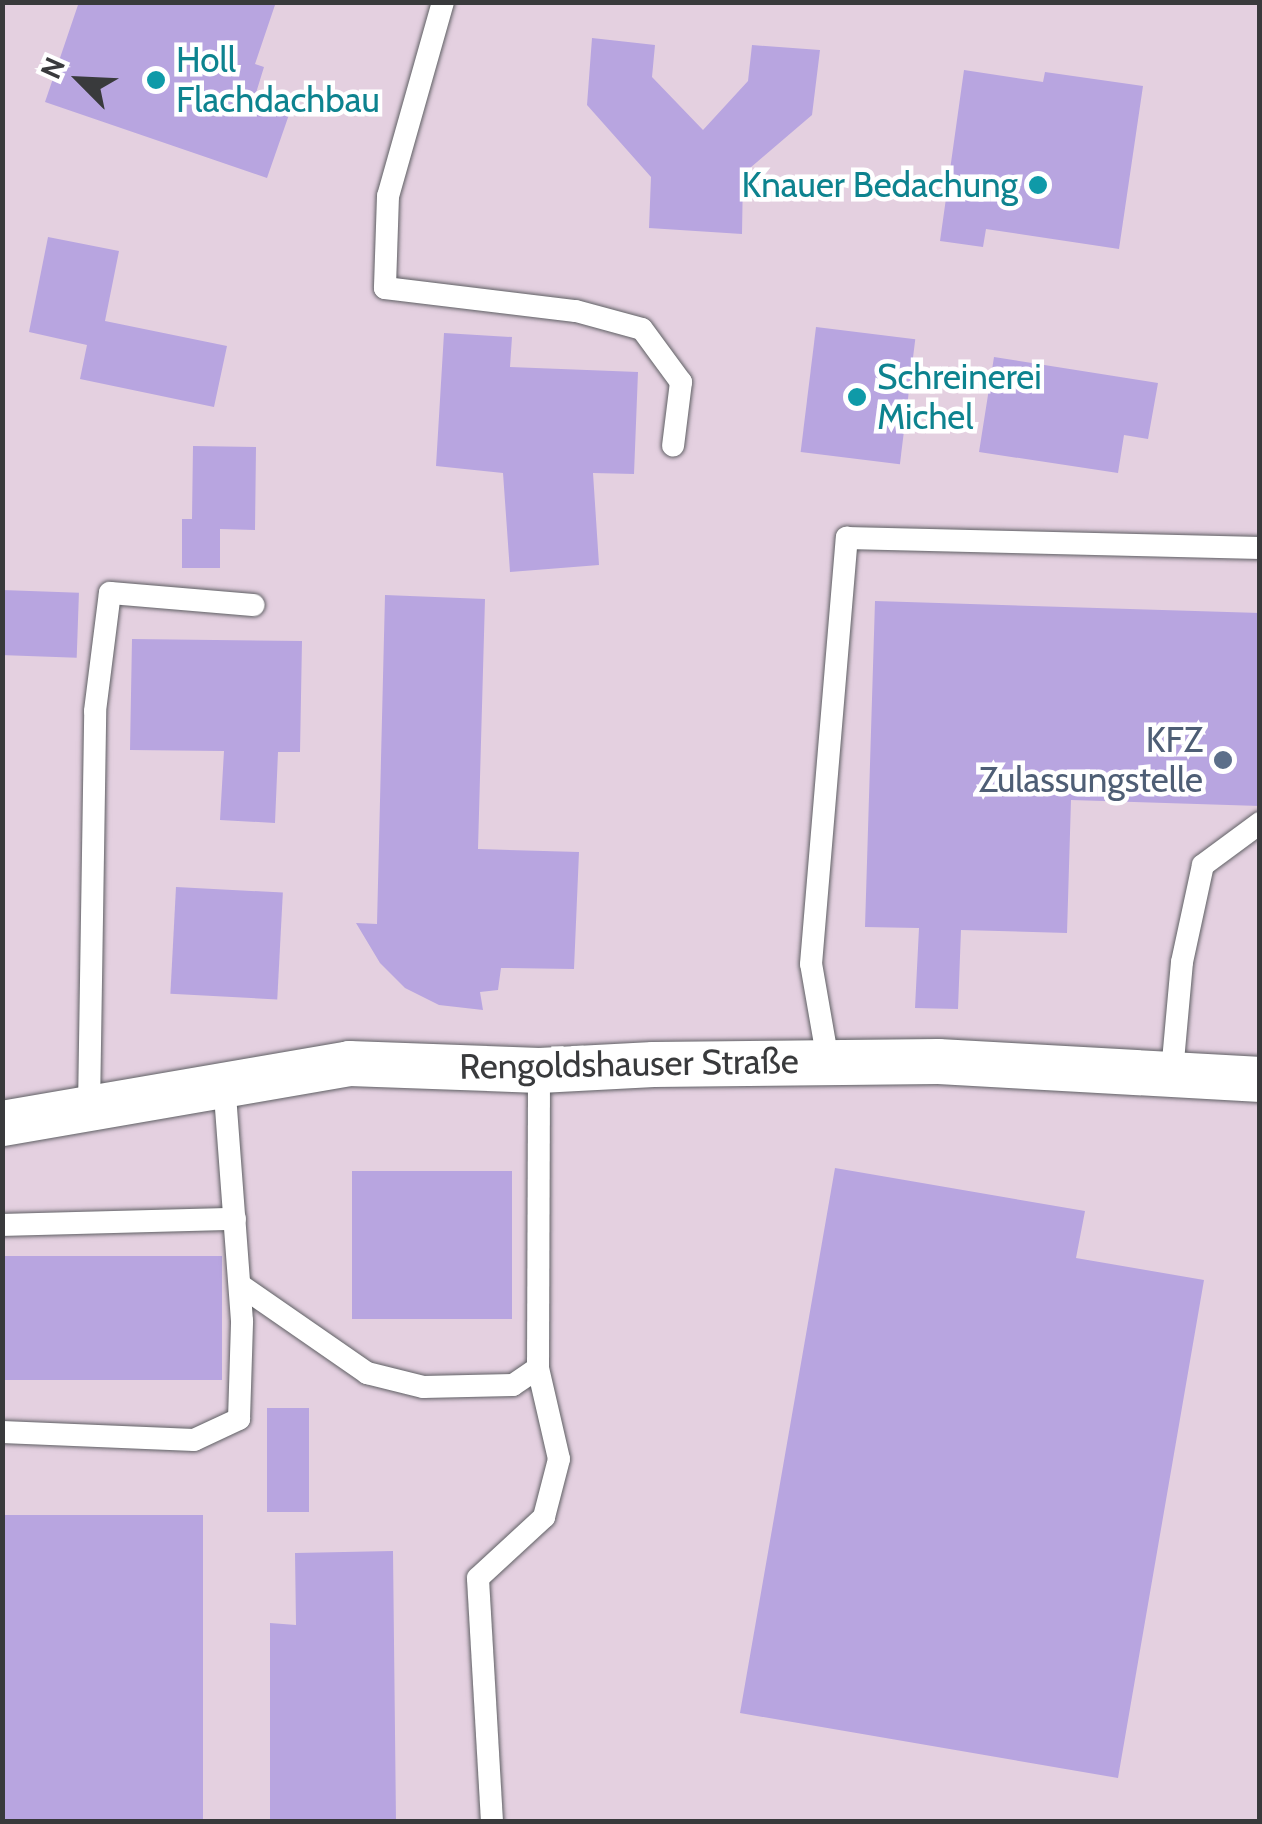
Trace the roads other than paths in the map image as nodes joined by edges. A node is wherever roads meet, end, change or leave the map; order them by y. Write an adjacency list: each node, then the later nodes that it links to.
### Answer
1 (443, 2): 2 (lane)
2 (672, 446)
3 (1260, 548): 6 (lane)
4 (253, 606): 11 (lane)
5 (1260, 823): 8 (lane)
6 (828, 1061): 7 (street, Rengoldshauser Straße); 8 (street, Rengoldshauser Straße)
7 (539, 1070): 10 (street, Rengoldshauser Straße); 16 (lane)
8 (1172, 1072): 9 (street, Rengoldshauser Straße)
9 (1260, 1079)
10 (224, 1084): 11 (street, Rengoldshauser Straße); 13 (lane)
11 (89, 1108): 12 (street, Rengoldshauser Straße)
12 (2, 1124)
13 (234, 1219): 14 (lane); 15 (lane)
14 (2, 1225)
15 (240, 1285): 16 (lane); 17 (lane)
16 (538, 1368): 18 (lane)
17 (2, 1432)
18 (492, 1822)

